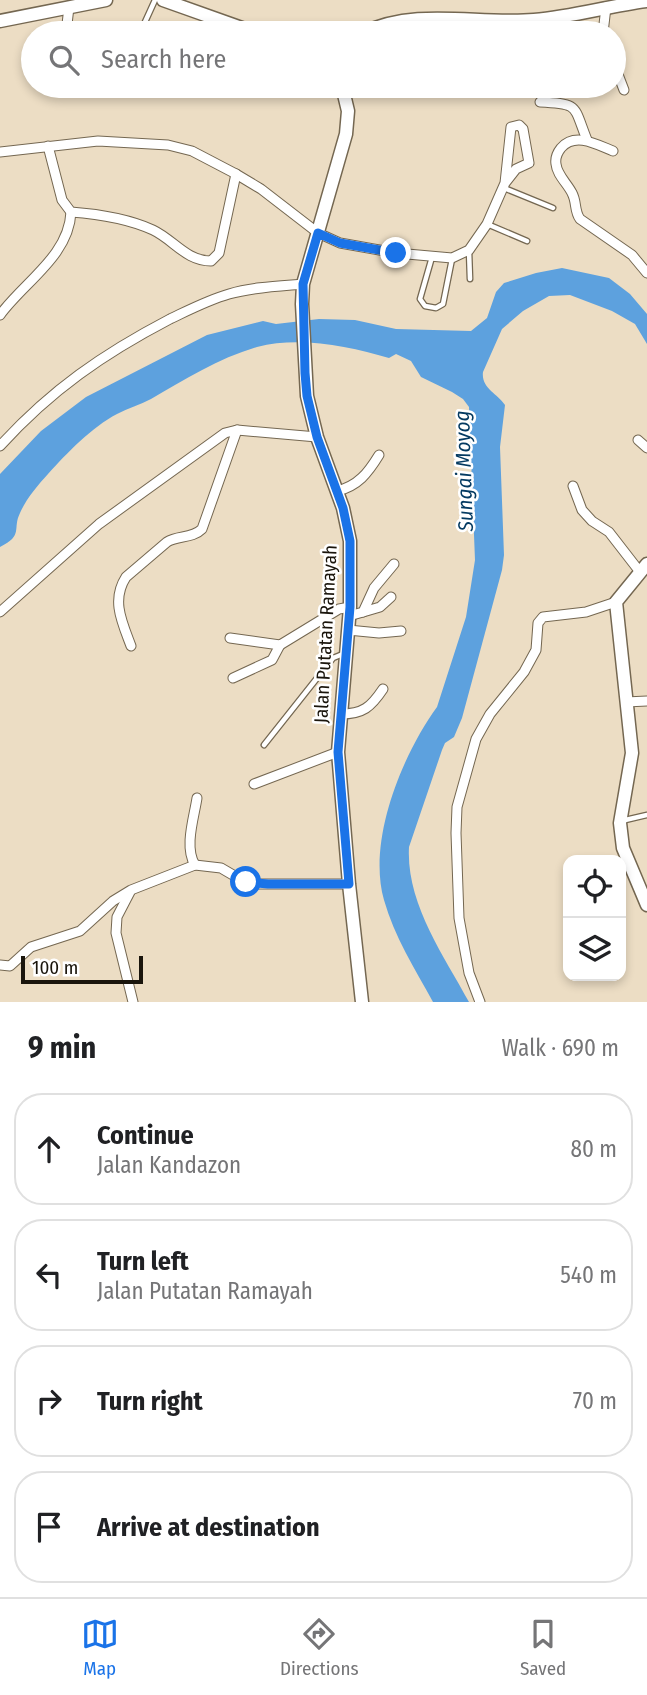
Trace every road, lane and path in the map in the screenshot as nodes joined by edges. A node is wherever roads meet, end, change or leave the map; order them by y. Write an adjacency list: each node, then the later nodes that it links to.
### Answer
1 (155, 0): 11 (lane)
2 (163, 0): 6 (main road)
3 (97, 1): 7 (main road)
4 (647, 1): 5 (main road)
5 (624, 2): 8 (main road)
6 (179, 3): 12 (main road)
7 (69, 7): 9 (main road); 10 (street)
8 (606, 7): 13 (main road); 14 (street)
9 (0, 21)
10 (67, 21)
11 (145, 21)
12 (225, 21)
13 (396, 21)
14 (604, 21)
15 (340, 98): 18 (main road)
16 (345, 98): 18 (main road, Jalan Putatan Ramayah)
17 (540, 102): 19 (street)
18 (348, 111): 30 (main road, Jalan Putatan Ramayah)
19 (587, 140): 21 (street); 35 (street)
20 (48, 146): 22 (street); 25 (street); 28 (street)
21 (613, 151)
22 (0, 153)
23 (507, 164): 24 (street); 24 (street); 26 (street)
24 (516, 169): 26 (street)
25 (236, 174): 28 (street); 30 (street)
26 (504, 185): 27 (lane); 29 (street)
27 (553, 208)
28 (71, 212): 38 (street)
29 (486, 224): 31 (lane); 32 (street)
30 (318, 233): 33 (street); 37 (main road, Jalan Putatan Ramayah)
31 (527, 241)
32 (469, 250): 34 (street); 36 (lane)
33 (432, 257): 34 (street); 34 (lane)
34 (452, 258)
35 (647, 273)
36 (470, 279)
37 (303, 284): 40 (main road, Jalan Putatan Ramayah); 42 (street)
38 (0, 315)
39 (237, 430): 40 (street); 51 (street); 58 (street)
40 (317, 437): 46 (main road, Jalan Putatan Ramayah)
41 (638, 440): 43 (street)
42 (0, 446)
43 (647, 449)
44 (379, 455): 46 (street)
45 (573, 486): 48 (street)
46 (337, 491): 52 (main road, Jalan Putatan Ramayah)
47 (394, 564): 53 (street)
48 (643, 568): 50 (main road)
49 (391, 597): 53 (street)
50 (616, 602): 63 (main road); 78 (street)
51 (0, 612)
52 (349, 612): 53 (street); 54 (main road, Jalan Putatan Ramayah); 57 (street)
53 (363, 612)
54 (348, 630): 55 (street); 59 (main road, Jalan Putatan Ramayah)
55 (401, 631)
56 (230, 638): 57 (street)
57 (280, 645): 60 (street)
58 (131, 646)
59 (346, 653): 64 (main road, Jalan Putatan Ramayah); 65 (lane)
60 (233, 678)
61 (383, 690): 64 (street)
62 (647, 701): 63 (street)
63 (626, 702): 70 (main road)
64 (341, 714): 66 (main road, Jalan Putatan Ramayah)
65 (264, 745)
66 (338, 752): 67 (street); 72 (main road, Jalan Putatan Ramayah)
67 (254, 784)
68 (197, 798): 71 (street)
69 (647, 815): 70 (lane)
70 (621, 821): 74 (main road)
71 (195, 865): 72 (street); 73 (street)
72 (349, 884): 77 (main road, Jalan Putatan Ramayah)
73 (131, 890): 75 (street); 76 (street)
74 (647, 905)
75 (0, 965)
76 (133, 1002)
77 (362, 1002)
78 (480, 1002)

